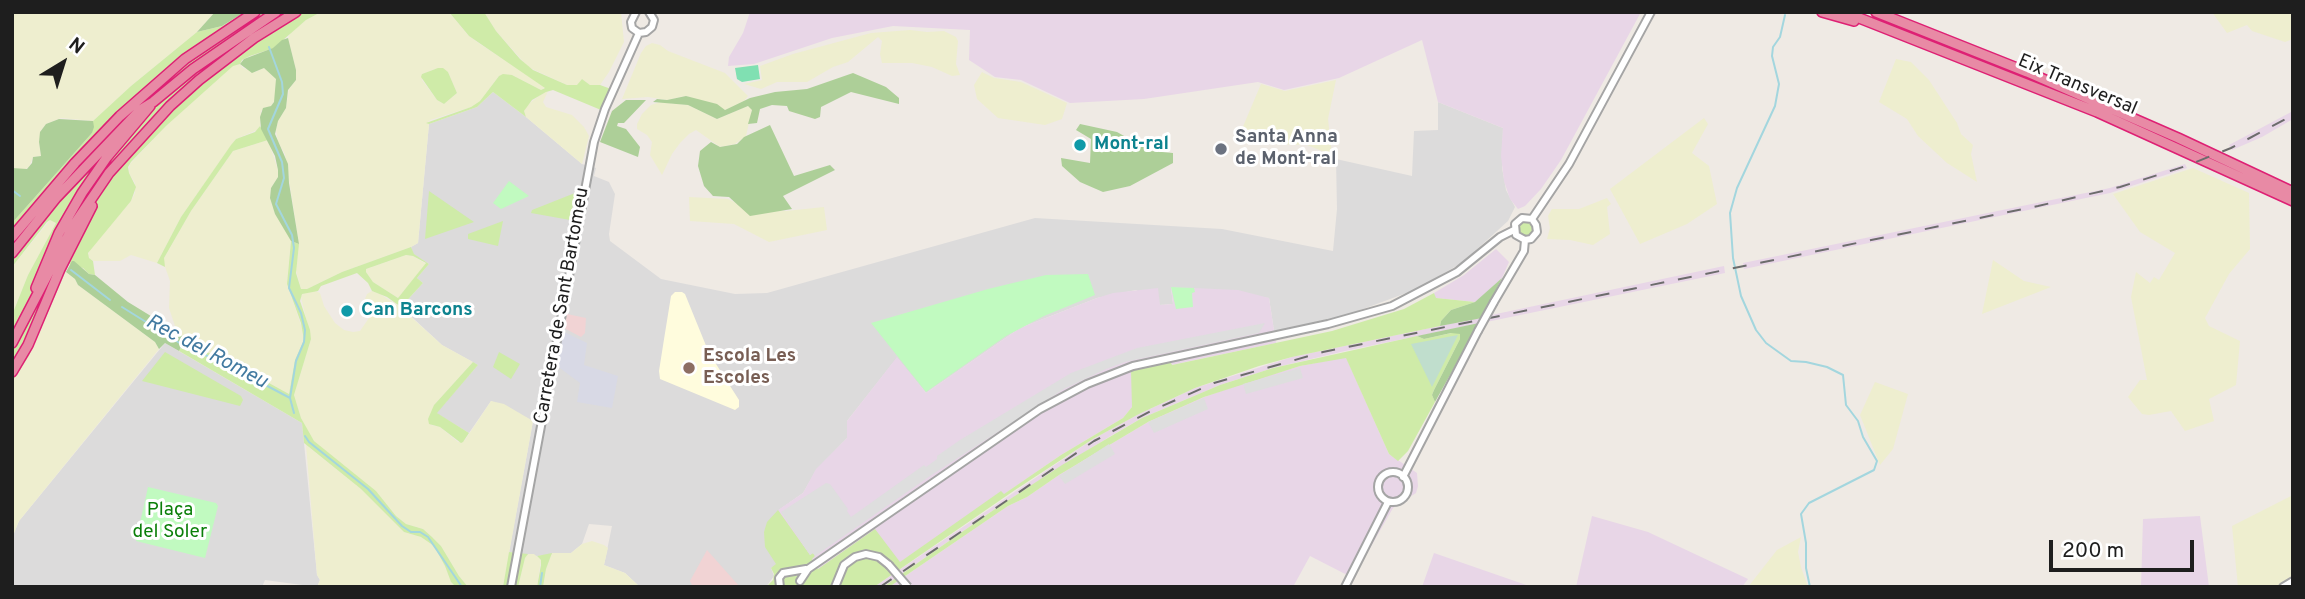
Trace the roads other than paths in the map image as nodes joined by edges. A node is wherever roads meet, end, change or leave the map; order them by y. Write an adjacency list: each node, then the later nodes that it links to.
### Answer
1 (255, 12): 18 (highway)
2 (276, 12): 12 (highway)
3 (296, 12): 13 (highway)
4 (636, 12): 11 (street)
5 (649, 12): 11 (street, Carretera de Sant Bartomeu)
6 (1651, 12): 16 (street)
7 (1822, 12): 10 (highway)
8 (1844, 12): 10 (highway, Eix Transversal)
9 (1876, 12): 14 (highway, Eix Transversal)
10 (1884, 27): 15 (highway, Eix Transversal)
11 (639, 33): 31 (street, Carretera de Sant Bartomeu)
12 (153, 102): 20 (highway); 21 (highway)
13 (127, 152): 21 (highway); 23 (highway)
14 (2293, 192)
15 (2293, 201)
16 (1532, 219): 17 (street); 19 (street)
17 (1514, 230): 19 (street); 26 (street)
18 (12, 237)
19 (1525, 240): 24 (street, bridge)
20 (12, 253)
21 (31, 303): 22 (highway)
22 (12, 343)
23 (12, 372)
24 (1403, 477): 25 (street); 25 (street)
25 (1388, 502): 34 (street)
26 (808, 569): 27 (street); 30 (street)
27 (793, 571): 29 (street); 30 (street)
28 (2293, 581): 35 (street)
29 (778, 585)
30 (799, 585)
31 (511, 587)
32 (835, 587): 33 (street, bridge)
33 (908, 587)
34 (1345, 587)
35 (2284, 587)

